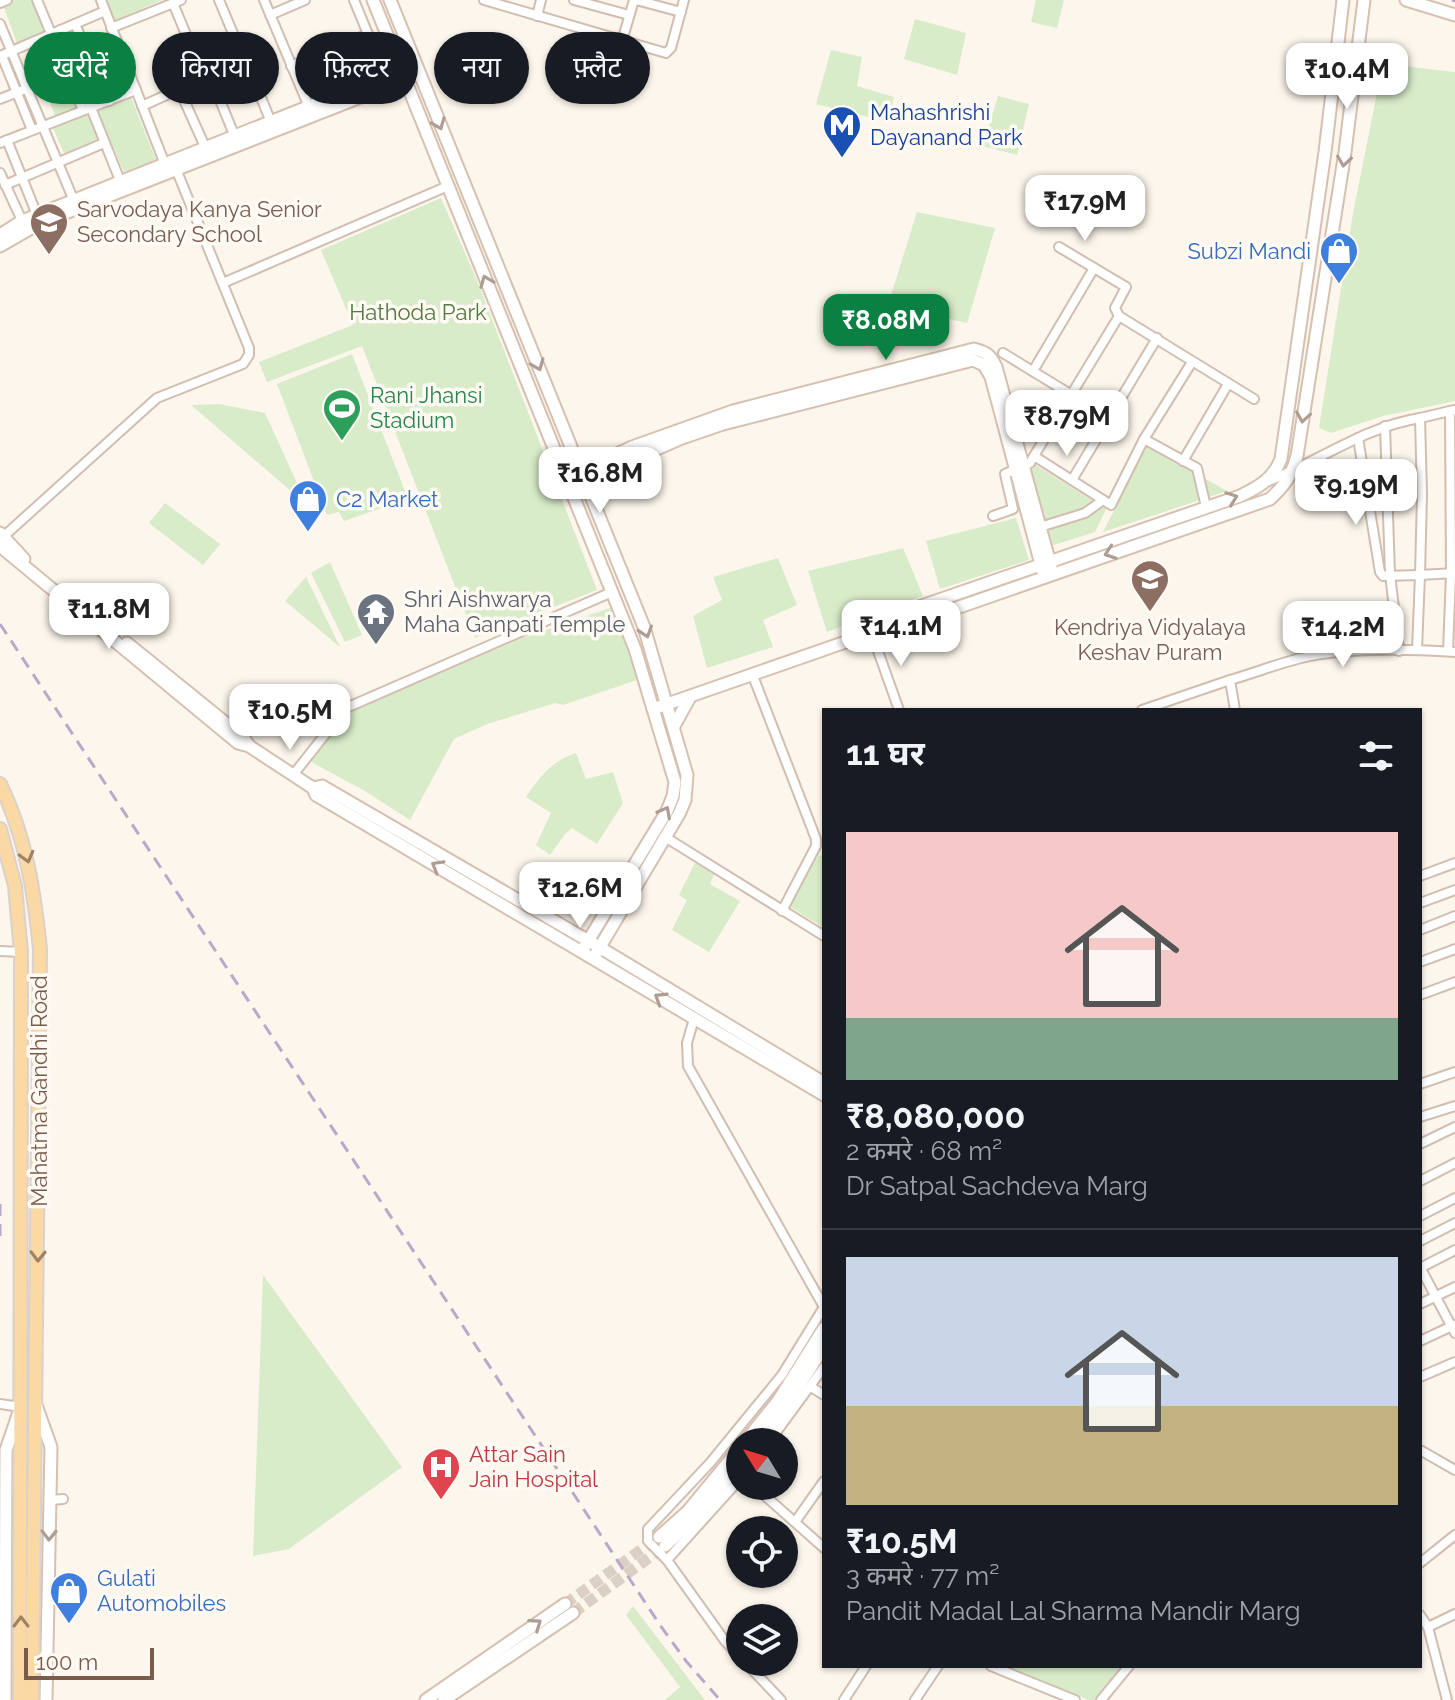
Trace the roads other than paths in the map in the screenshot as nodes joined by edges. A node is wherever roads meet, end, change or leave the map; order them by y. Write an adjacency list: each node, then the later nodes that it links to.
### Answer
1 (7, 0): 19 (street)
2 (37, 0): 29 (street)
3 (101, 0): 20 (street)
4 (219, 0): 33 (street)
5 (264, 0): 22 (street)
6 (305, 0): 22 (street)
7 (354, 0): 34 (street)
8 (373, 0): 35 (main road)
9 (390, 0): 36 (main road)
10 (484, 0): 25 (street)
11 (541, 0): 25 (street)
12 (574, 0): 23 (street)
13 (635, 0): 21 (street); 23 (street)
14 (684, 0): 21 (street)
15 (1343, 0): 101 (main road)
16 (1364, 0): 97 (main road, one-way to 97)
17 (1406, 0): 24 (main road)
18 (177, 2): 28 (street); 32 (street)
19 (0, 3)
20 (105, 11): 27 (street); 28 (street)
21 (681, 12): 40 (street)
22 (270, 15): 43 (street)
23 (629, 15): 38 (street)
24 (1455, 15)
25 (537, 16): 37 (street)
26 (0, 24): 41 (street)
27 (75, 24): 29 (street); 30 (street)
28 (111, 28): 31 (street)
29 (56, 32)
30 (78, 32)
31 (113, 32)
32 (188, 32)
33 (232, 32)
34 (367, 32)
35 (386, 32)
36 (403, 32)
37 (591, 32)
38 (624, 32)
39 (24, 46): 41 (street)
40 (650, 49)
41 (4, 55): 45 (street)
42 (295, 64): 43 (street)
43 (291, 66): 58 (street)
44 (418, 71): 98 (main road, one-way to 98)
45 (22, 90): 47 (street); 61 (street)
46 (136, 90): 57 (street)
47 (0, 99)
48 (152, 102): 57 (street)
49 (85, 104): 59 (street)
50 (100, 104): 59 (street)
51 (186, 104): 65 (street)
52 (221, 104): 62 (street)
53 (264, 104): 60 (street)
54 (316, 104): 58 (main road)
55 (329, 104): 67 (main road)
56 (414, 104): 72 (main road)
57 (142, 106): 67 (street)
58 (309, 107): 60 (main road)
59 (87, 108): 61 (street); 64 (street)
60 (271, 122): 62 (main road)
61 (36, 128): 63 (street); 66 (street)
62 (235, 137): 65 (main road)
63 (4, 141): 69 (street)
64 (104, 143): 66 (street); 70 (street)
65 (206, 149): 67 (main road)
66 (57, 163): 69 (street); 73 (street)
67 (170, 169): 70 (main road); 75 (main road); 80 (street)
68 (0, 173): 71 (street)
69 (23, 177): 71 (street); 74 (street)
70 (121, 183): 73 (main road)
71 (5, 185): 75 (street)
72 (448, 186): 80 (street); 100 (main road, one-way to 72)
73 (74, 201): 74 (main road)
74 (37, 215): 75 (main road)
75 (24, 225): 76 (main road); 77 (main road)
76 (0, 235)
77 (0, 246)
78 (1059, 247): 79 (street)
79 (1094, 268): 81 (street); 85 (street)
80 (223, 283): 106 (street)
81 (1119, 316): 82 (street); 87 (street)
82 (1157, 338): 84 (street); 99 (street)
83 (1003, 353): 85 (street)
84 (1192, 362): 86 (street); 93 (street)
85 (1033, 371): 87 (street)
86 (1228, 384): 88 (street); 95 (street)
87 (1070, 394): 94 (street)
88 (1254, 399)
89 (1453, 410): 90 (street); 109 (street)
90 (1420, 418): 91 (street); 110 (street)
91 (1385, 426): 92 (street); 108 (street)
92 (1358, 438): 97 (street); 108 (street)
93 (1144, 439): 95 (street); 102 (street)
94 (1034, 456): 96 (street); 99 (street)
95 (1183, 461): 103 (street)
96 (1020, 468): 98 (main road); 104 (street); 105 (main road); 107 (main road)
97 (1293, 472): 101 (street); 107 (main road, one-way to 107)
98 (582, 475): 100 (main road); 120 (main road, one-way to 120)
99 (1072, 480): 102 (street)
100 (568, 482): 111 (main road)
101 (1265, 483): 103 (main road, one-way to 101)
102 (1103, 500): 105 (street)
103 (1206, 507): 107 (main road)
104 (993, 516)
105 (1040, 527): 107 (main road)
106 (1, 539): 126 (main road)
107 (1047, 569): 112 (main road); 113 (main road)
108 (1390, 574): 110 (street); 115 (street)
109 (1453, 574): 110 (street); 116 (street)
110 (1420, 575): 114 (street)
111 (612, 592): 124 (main road); 126 (street)
112 (873, 637): 113 (main road); 121 (street)
113 (857, 638): 117 (main road)
114 (1417, 650): 115 (street); 116 (street)
115 (1399, 651): 118 (street)
116 (1452, 652)
117 (753, 676): 119 (main road); 130 (street)
118 (1230, 680): 122 (street); 123 (street)
119 (690, 697): 120 (main road); 125 (main road)
120 (668, 705): 124 (main road); 125 (main road)
121 (898, 708)
122 (1148, 708)
123 (1235, 708)
124 (653, 709): 139 (main road, one-way to 124)
125 (674, 726): 129 (main road)
126 (293, 775): 139 (main road)
127 (0, 784): 180 (main road, Mahatma Gandhi Road, one-way to 180)
128 (0, 829): 142 (main road, Mahatma Gandhi Road)
129 (665, 837): 135 (street); 143 (main road)
130 (820, 838): 135 (street)
131 (1455, 863): 132 (street)
132 (1422, 875)
133 (1455, 890): 134 (street)
134 (1422, 902)
135 (782, 911): 138 (street)
136 (1455, 916): 137 (street)
137 (1422, 929)
138 (822, 935)
139 (585, 946): 143 (main road)
140 (1455, 949): 144 (street)
141 (0, 951): 142 (street)
142 (21, 952): 181 (main road, Mahatma Gandhi Road)
143 (596, 952): 147 (main road, one-way to 143); 149 (main road)
144 (1422, 961)
145 (1455, 982): 146 (street)
146 (1422, 994)
147 (694, 1019): 151 (main road); 167 (street)
148 (1455, 1072): 150 (street)
149 (822, 1082)
150 (1422, 1083)
151 (822, 1094)
152 (1455, 1106): 153 (street)
153 (1422, 1116)
154 (1455, 1127): 155 (street)
155 (1422, 1143)
156 (1455, 1163): 157 (street)
157 (1422, 1180)
158 (1455, 1198): 159 (street)
159 (1422, 1215)
160 (1455, 1223): 161 (street)
161 (1422, 1240)
162 (1455, 1250): 163 (street)
163 (1422, 1267)
164 (1422, 1272): 166 (street)
165 (1455, 1287): 166 (street)
166 (1436, 1296): 168 (street); 170 (street)
167 (822, 1303)
168 (1422, 1303)
169 (822, 1310): 197 (street)
170 (1454, 1328): 172 (street)
171 (822, 1331): 182 (main road)
172 (1422, 1340)
173 (822, 1350): 183 (main road)
174 (1455, 1362): 176 (street)
175 (822, 1370): 177 (street)
176 (1422, 1376)
177 (811, 1387): 178 (street); 184 (street)
178 (822, 1394)
179 (0, 1404): 181 (street)
180 (36, 1404): 210 (main road, Mahatma Gandhi Road); 211 (main road, one-way to 211)
181 (21, 1407): 208 (main road); 209 (main road, Mahatma Gandhi Road, one-way to 181)
182 (756, 1428)
183 (768, 1428)
184 (780, 1428)
185 (1422, 1455): 187 (street)
186 (726, 1465): 188 (main road)
187 (1455, 1470)
188 (726, 1480)
189 (822, 1484): 193 (street)
190 (726, 1495): 197 (street)
191 (770, 1500): 192 (street)
192 (788, 1516)
193 (798, 1518)
194 (798, 1525): 196 (street)
195 (1455, 1535): 198 (street)
196 (822, 1546)
197 (667, 1560): 202 (street)
198 (1422, 1561)
199 (1455, 1614): 201 (street)
200 (1422, 1618): 201 (street)
201 (1428, 1627): 219 (street)
202 (726, 1642)
203 (865, 1668): 215 (street)
204 (937, 1668): 216 (street)
205 (996, 1668): 217 (street)
206 (1127, 1668): 218 (street)
207 (758, 1676): 214 (street)
208 (5, 1700)
209 (20, 1700)
210 (32, 1700)
211 (46, 1700)
212 (426, 1700): 213 (main road, one-way to 213)
213 (444, 1700)
214 (781, 1700)
215 (844, 1700)
216 (915, 1700)
217 (1075, 1700)
218 (1101, 1700)
219 (1447, 1700)

